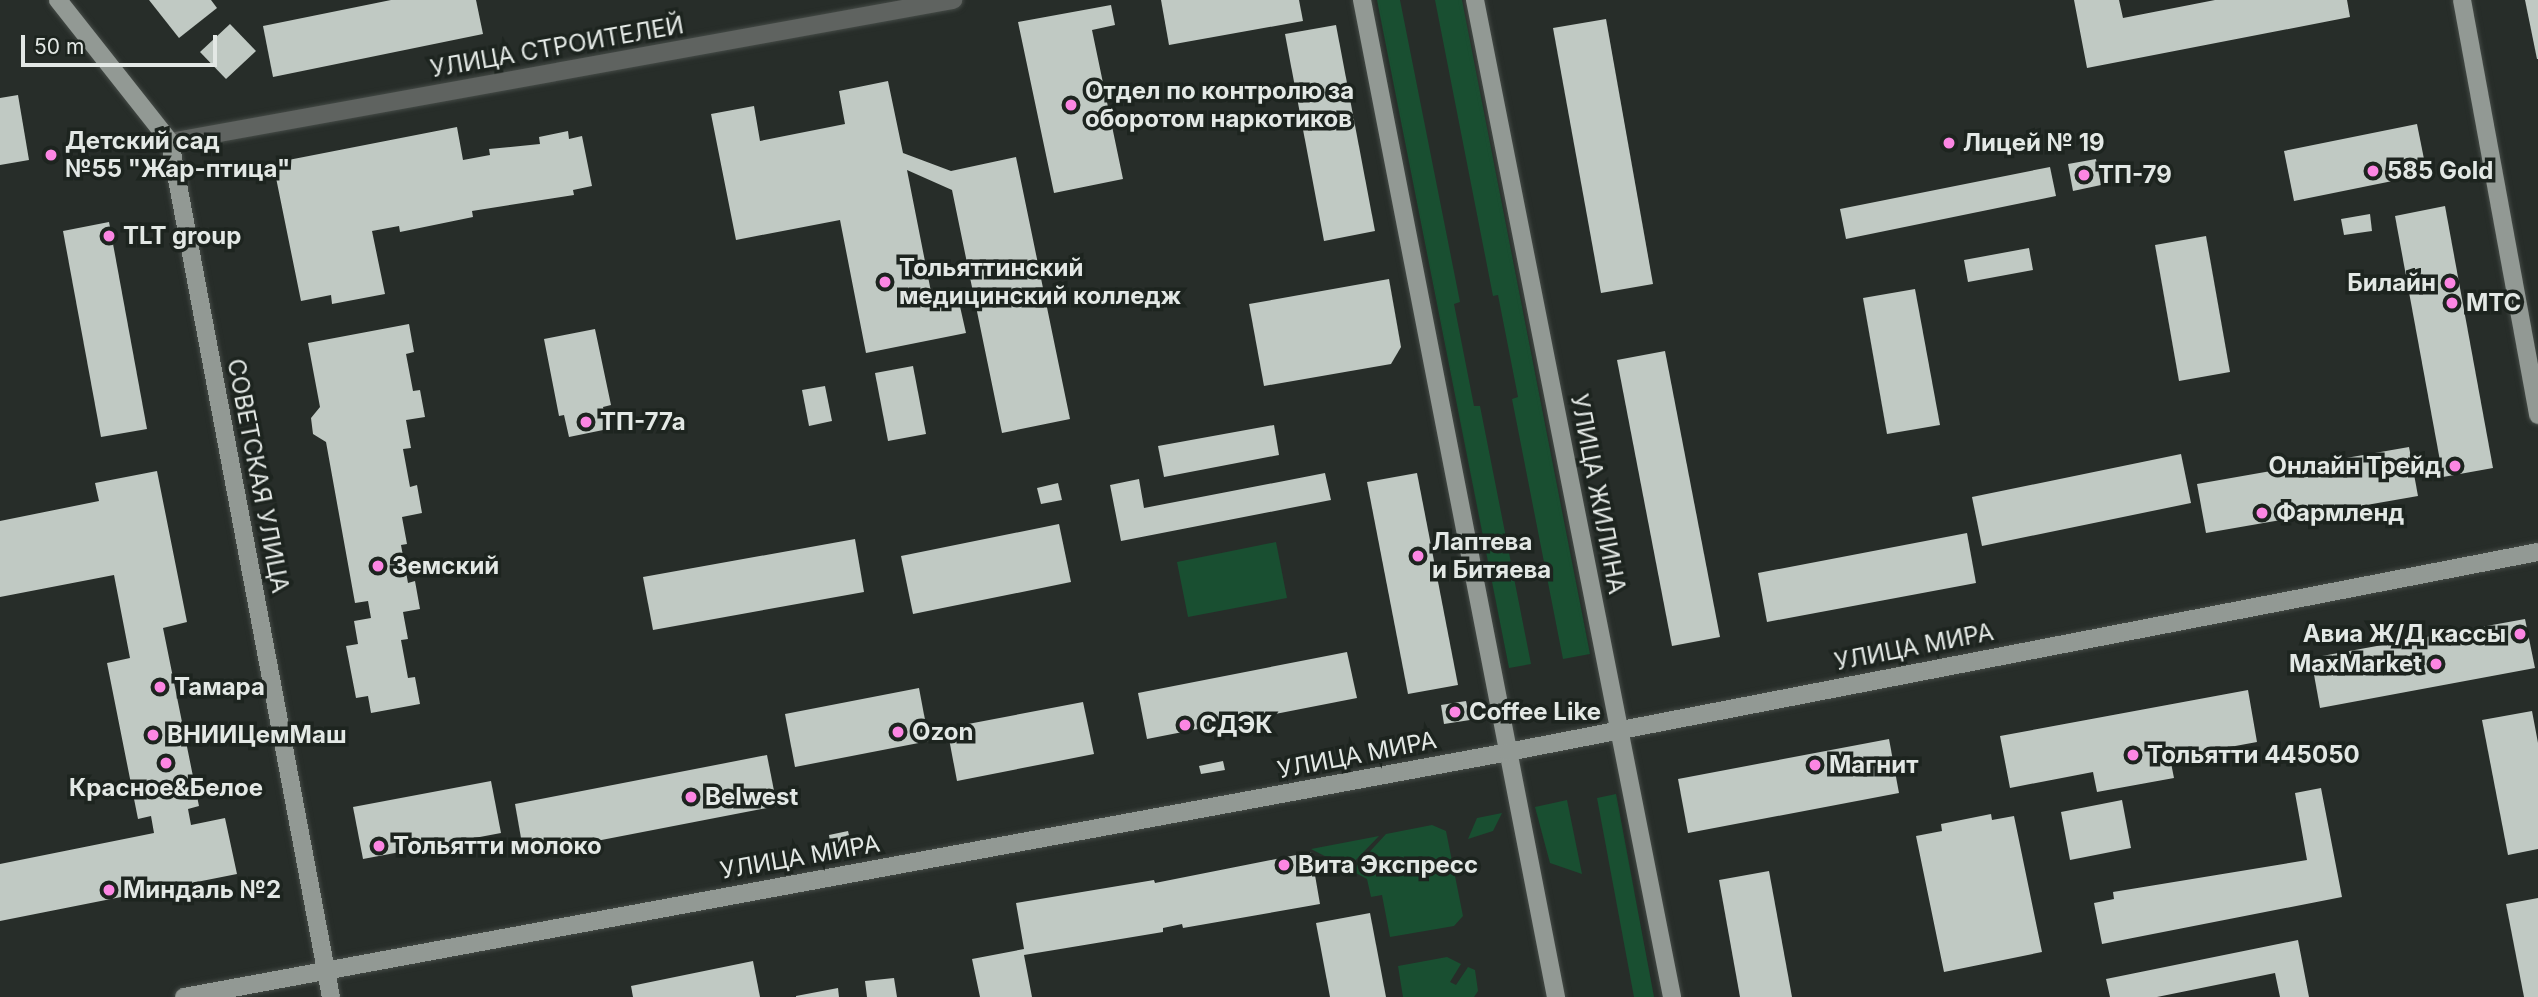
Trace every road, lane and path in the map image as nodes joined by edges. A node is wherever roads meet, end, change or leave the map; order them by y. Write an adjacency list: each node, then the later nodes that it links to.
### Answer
1 (58, 0): 6 (main road, СОВЕТСКАЯ УЛИЦА)
2 (953, 0): 6 (street, УЛИЦА СТРОИТЕЛЕЙ)
3 (1362, 0): 10 (main road)
4 (1475, 0): 9 (main road, УЛИЦА ЖИЛИНА)
5 (2462, 0): 7 (main road)
6 (170, 142): 11 (main road, СОВЕТСКАЯ УЛИЦА)
7 (2538, 415)
8 (2538, 552): 9 (main road, УЛИЦА МИРА)
9 (1620, 730): 10 (main road, УЛИЦА МИРА); 15 (main road, УЛИЦА ЖИЛИНА)
10 (1508, 752): 11 (main road, УЛИЦА МИРА); 14 (main road)
11 (326, 969): 12 (main road, УЛИЦА МИРА); 13 (main road, СОВЕТСКАЯ УЛИЦА)
12 (184, 997)
13 (331, 997)
14 (1556, 997)
15 (1672, 997)

